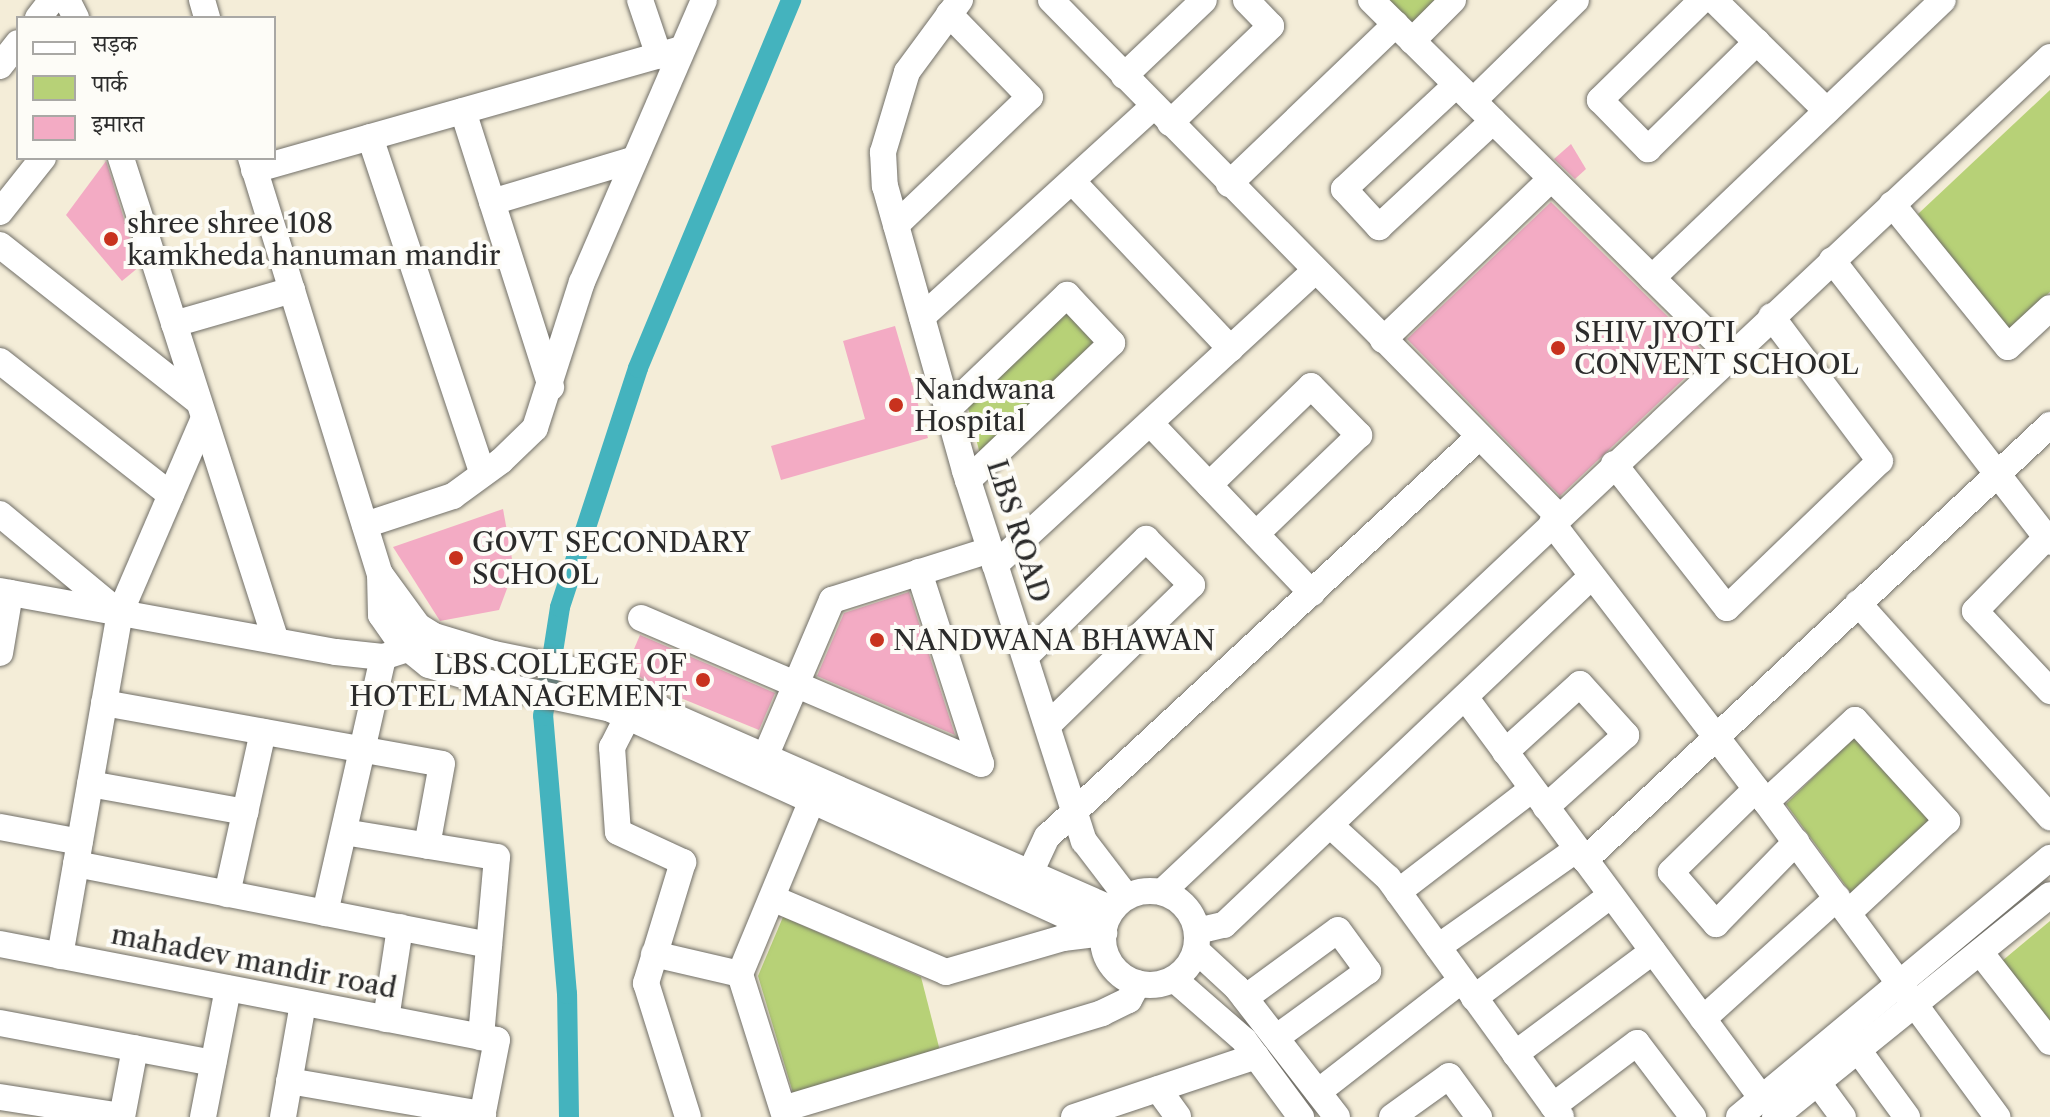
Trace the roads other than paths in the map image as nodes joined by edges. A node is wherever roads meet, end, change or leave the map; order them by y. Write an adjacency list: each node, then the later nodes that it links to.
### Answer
1 (52, 0): 14 (street)
2 (640, 0): 18 (street)
3 (704, 0): 18 (street)
4 (1204, 0): 21 (street)
5 (1246, 0): 25 (street)
6 (1371, 0): 15 (street)
7 (1453, 0): 15 (street)
8 (1576, 0): 22 (street)
9 (1702, 0): 16 (street)
10 (1714, 0): 16 (street)
11 (1943, 0): 24 (street)
12 (1068, 6): 21 (street)
13 (955, 7): 39 (street, LBS ROAD); 39 (street)
14 (40, 16)
15 (1404, 33): 22 (street); 35 (street)
16 (1757, 42): 24 (street)
17 (16, 46): 20 (street)
18 (670, 53): 23 (street); 29 (street)
19 (2050, 57): 37 (street)
20 (0, 66)
21 (1124, 76): 25 (street)
22 (1464, 93): 26 (street); 26 (street)
23 (463, 111): 27 (street); 36 (street)
24 (1827, 111): 43 (street)
25 (1162, 114): 34 (street); 35 (street)
26 (1493, 121): 33 (street)
27 (370, 137): 28 (street); 60 (street)
28 (276, 159)
29 (635, 159): 36 (street); 53 (street)
30 (41, 160): 38 (street)
31 (122, 160): 48 (street)
32 (253, 164): 44 (street)
33 (1551, 179): 43 (street); 49 (street)
34 (1072, 181): 47 (street); 50 (street)
35 (1229, 184): 42 (street)
36 (492, 202): 53 (street)
37 (1892, 204): 41 (street); 45 (street)
38 (0, 212)
39 (896, 225): 47 (street, LBS ROAD)
40 (0, 245): 55 (street)
41 (1832, 260): 46 (street); 61 (street)
42 (1314, 272): 49 (street); 50 (street)
43 (1652, 278): 51 (street)
44 (292, 290): 48 (street); 67 (street)
45 (2050, 308)
46 (1771, 316): 51 (street); 59 (street)
47 (922, 317): 54 (street, LBS ROAD)
48 (174, 324): 55 (street)
49 (1383, 340): 58 (street)
50 (1231, 349): 56 (street)
51 (1730, 355): 59 (street)
52 (0, 361): 64 (street)
53 (551, 387): 60 (street)
54 (948, 409): 62 (street, LBS ROAD); 62 (street)
55 (202, 410): 64 (street); 80 (street)
56 (1150, 423): 63 (street); 70 (street)
57 (2050, 425): 61 (street)
58 (1479, 437): 66 (street); 75 (street)
59 (1614, 464): 66 (street)
60 (483, 474): 67 (street)
61 (1996, 475): 69 (street); 76 (street)
62 (968, 480): 70 (street, LBS ROAD)
63 (1209, 485): 68 (street); 68 (street)
64 (171, 495): 77 (street)
65 (0, 514): 77 (street)
66 (1555, 520): 73 (street); 112 (street)
67 (365, 525): 72 (street)
68 (1256, 534): 75 (street)
69 (2048, 540): 86 (street)
70 (993, 558): 71 (street); 83 (street, LBS ROAD)
71 (919, 572): 85 (street); 85 (street)
72 (380, 574): 79 (street); 81 (street)
73 (1592, 576): 87 (street); 92 (street)
74 (5, 592): 77 (street); 82 (street)
75 (1312, 593): 100 (street)
76 (1858, 603): 92 (street); 102 (street)
77 (120, 613): 80 (street); 88 (street)
78 (641, 618): 85 (street)
79 (434, 636): 81 (street); 95 (street)
80 (276, 641): 84 (street)
81 (412, 651): 84 (street); 89 (street)
82 (0, 653)
83 (1026, 656): 90 (street, LBS ROAD); 90 (street)
84 (383, 657): 93 (street)
85 (797, 682): 95 (street)
86 (2050, 691)
87 (1465, 697): 94 (street); 103 (street)
88 (104, 703): 91 (street); 96 (street)
89 (618, 713): 97 (street); 128 (street)
90 (1049, 724): 100 (street, LBS ROAD)
91 (263, 732): 93 (street); 101 (street)
92 (1715, 735): 98 (street); 109 (street)
93 (362, 750): 105 (street); 107 (street)
94 (1505, 752): 99 (street); 99 (street)
95 (765, 757): 97 (street)
96 (90, 784): 101 (street); 108 (street)
97 (816, 792): 111 (street); 117 (street); 120 (street)
98 (1761, 796): 106 (street); 106 (street); 118 (street)
99 (1539, 798): 109 (street); 113 (street)
100 (1078, 810): 111 (street); 120 (street, LBS ROAD)
101 (246, 812): 114 (street)
102 (2050, 817)
103 (1330, 825): 113 (street); 122 (street)
104 (0, 827): 108 (street)
105 (344, 832): 107 (street); 119 (street)
106 (1796, 842): 118 (street)
107 (427, 846): 124 (street)
108 (78, 853): 114 (street); 129 (street)
109 (1581, 855): 115 (street); 125 (street)
110 (2050, 858): 133 (street)
111 (1030, 873): 120 (street)
112 (1162, 892): 120 (street); 122 (street)
113 (1398, 892): 125 (street)
114 (227, 894): 119 (street)
115 (1611, 895): 126 (street); 135 (street)
116 (2050, 895): 127 (street)
117 (772, 898): 120 (street); 130 (street)
118 (1842, 905): 133 (street); 140 (street)
119 (325, 913): 121 (street)
120 (1114, 913): 132 (street)
121 (400, 927): 124 (street); 139 (street)
122 (1197, 941): 131 (street); 136 (street)
123 (0, 944): 129 (street, mahadev mandir road)
124 (489, 945): 143 (street)
125 (1438, 947): 135 (street)
126 (1653, 951): 140 (street); 147 (street)
127 (1980, 952): 138 (street); 144 (street)
128 (654, 954): 130 (street); 162 (street)
129 (60, 956): 134 (street, mahadev mandir road)
130 (740, 974): 157 (street)
131 (1174, 979): 132 (street); 148 (street)
132 (1138, 983): 157 (street)
133 (1899, 983): 138 (street); 155 (street)
134 (228, 988): 137 (street, mahadev mandir road); 149 (street)
135 (1468, 989): 147 (street); 153 (street)
136 (1245, 998): 142 (street); 142 (street)
137 (303, 1003): 139 (street, mahadev mandir road); 150 (street)
138 (1915, 1005): 146 (street); 173 (street)
139 (386, 1019): 143 (street, mahadev mandir road)
140 (1703, 1019): 155 (street)
141 (0, 1024): 145 (street)
142 (1277, 1037): 153 (street)
143 (489, 1038): 158 (street)
144 (2050, 1042)
145 (135, 1048): 149 (street); 159 (street)
146 (1858, 1050): 151 (street); 172 (street)
147 (1515, 1054): 156 (street)
148 (1256, 1056): 152 (street); 165 (street)
149 (213, 1063): 160 (street)
150 (289, 1081): 158 (street); 161 (street)
151 (1818, 1083): 155 (street); 171 (street)
152 (1158, 1089): 163 (street); 164 (street)
153 (1318, 1092): 166 (street)
154 (0, 1097): 159 (street)
155 (1768, 1108): 170 (street)
156 (1557, 1112): 169 (street)
157 (784, 1113)
158 (483, 1115)
159 (122, 1116)
160 (203, 1117)
161 (283, 1117)
162 (688, 1117)
163 (1074, 1117)
164 (1178, 1117)
165 (1301, 1117)
166 (1337, 1117)
167 (1392, 1117): 168 (street)
168 (1479, 1117)
169 (1693, 1117)
170 (1739, 1117)
171 (1843, 1117)
172 (1907, 1117)
173 (1997, 1117)

